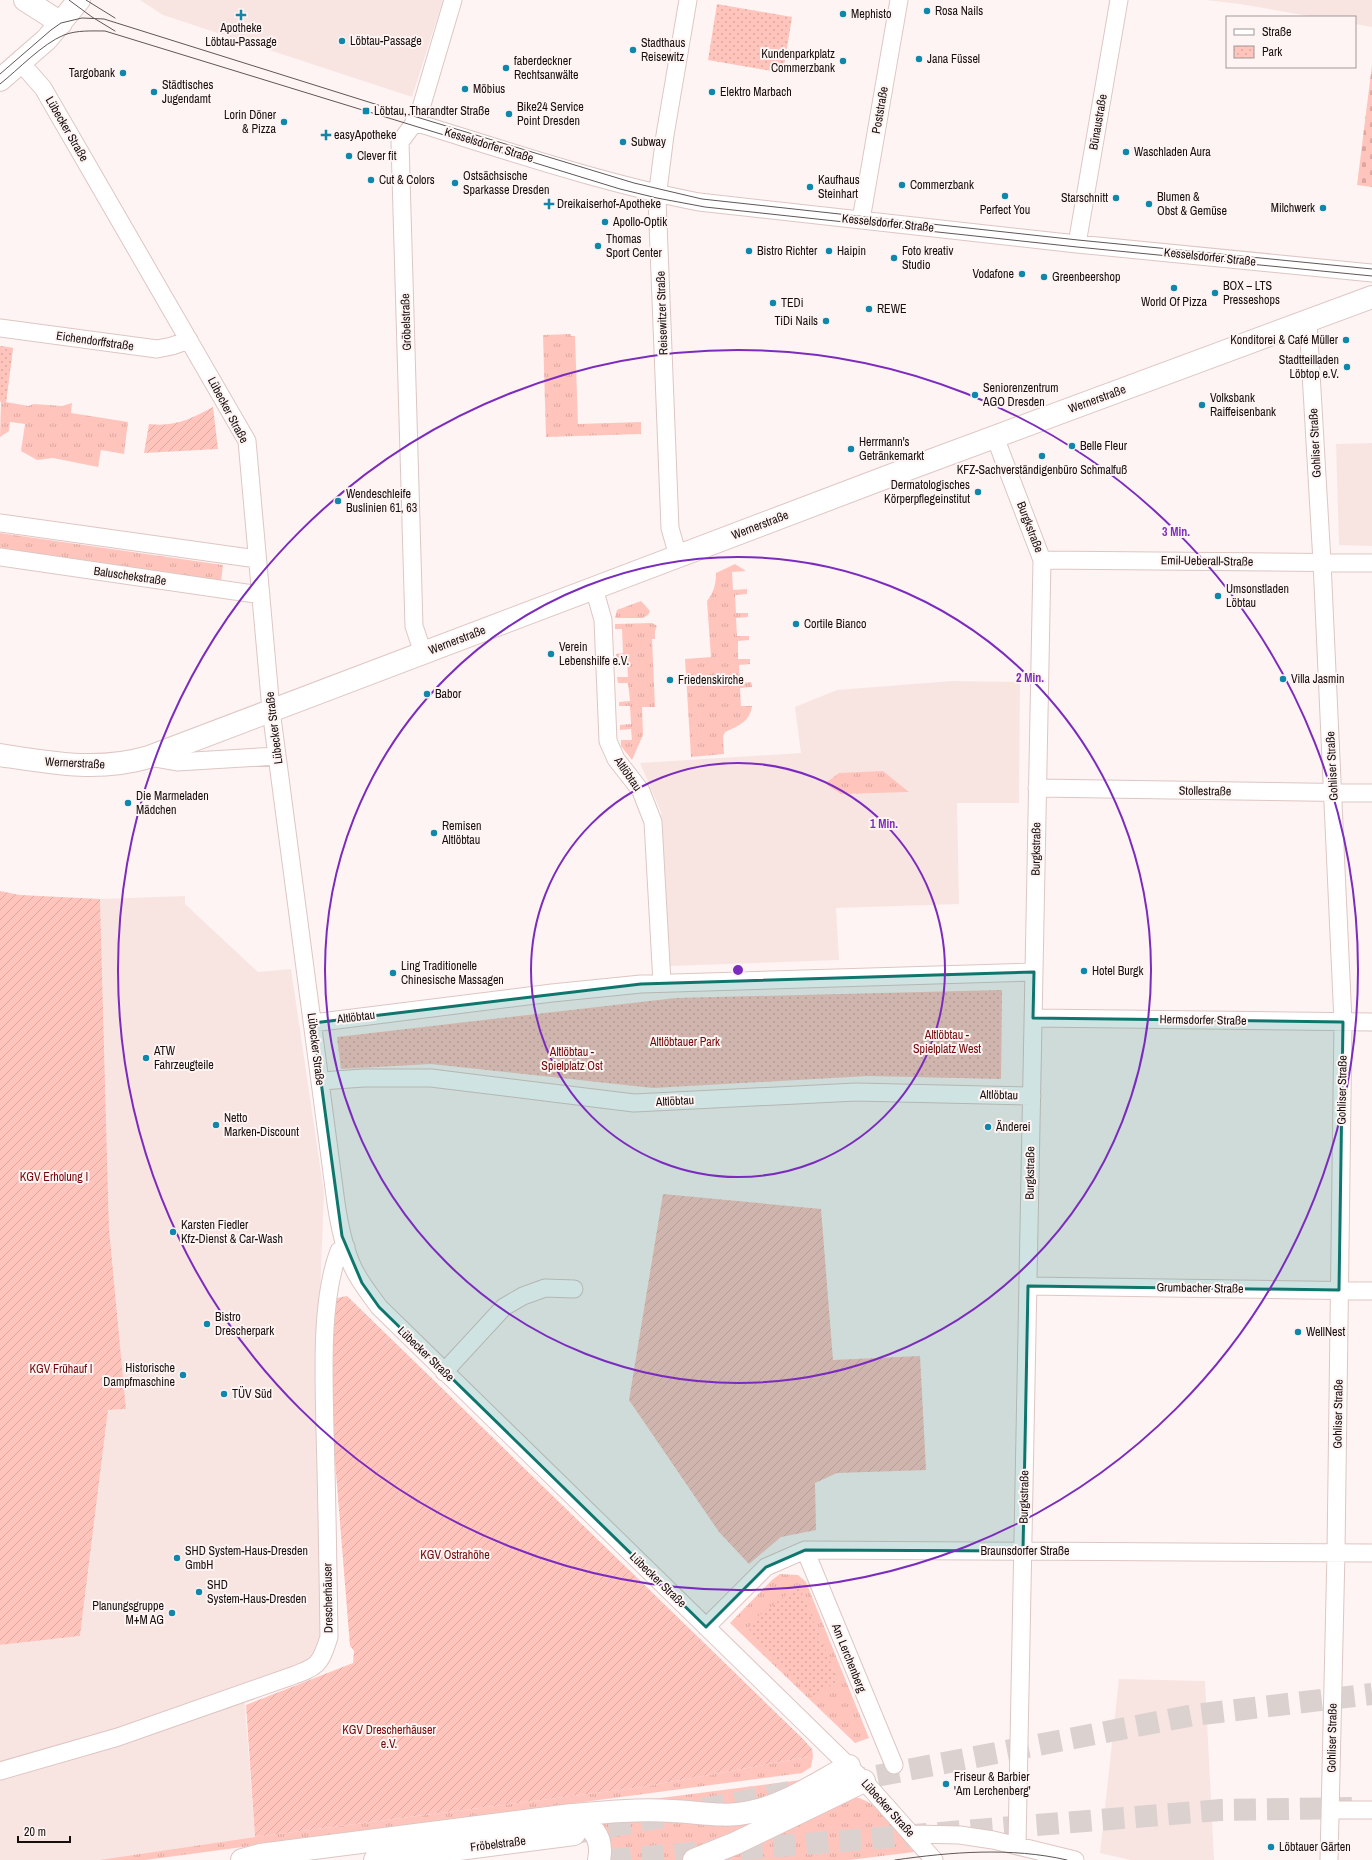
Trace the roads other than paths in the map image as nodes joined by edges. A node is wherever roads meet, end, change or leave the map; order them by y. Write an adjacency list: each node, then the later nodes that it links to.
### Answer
1 (25, 0): 7 (street)
2 (79, 0): 7 (street)
3 (454, 0): 10 (street, Gröbelstraße)
4 (688, 0): 11 (street, Reisewitzer Straße)
5 (899, 0): 12 (street, Poststraße)
6 (1119, 0): 13 (street, Bünaustraße)
7 (61, 23): 8 (street)
8 (20, 62): 9 (street); 18 (street, Lübecker Straße)
9 (0, 80)
10 (414, 122): 11 (street, Kesselsdorfer Straße); 29 (street, Gröbelstraße)
11 (657, 194): 12 (street, Kesselsdorfer Straße); 21 (street, Reisewitzer Straße)
12 (860, 220): 13 (street, Kesselsdorfer Straße)
13 (1077, 244): 14 (street, Kesselsdorfer Straße)
14 (1372, 273)
15 (1372, 297): 16 (street, Wernerstraße)
16 (1308, 321): 19 (street, Wernerstraße); 25 (street, Gohliser Straße)
17 (0, 328): 18 (street, Eichendorffstraße)
18 (189, 340): 23 (street, Lübecker Straße)
19 (995, 437): 21 (street, Wernerstraße); 24 (street, Burgkstraße)
20 (0, 523): 23 (street)
21 (678, 556): 27 (street, Wernerstraße)
22 (0, 557): 28 (street, Baluschekstraße)
23 (257, 560): 28 (street, Lübecker Straße)
24 (1042, 560): 25 (street, Emil-Ueberall-Straße); 34 (street, Burgkstraße)
25 (1322, 562): 26 (street, Emil-Ueberall-Straße); 35 (street, Gohliser Straße)
26 (1372, 563)
27 (594, 588): 29 (street, Wernerstraße); 38 (street, Altlöbtau)
28 (261, 595): 30 (street, Lübecker Straße)
29 (423, 653): 30 (street, Wernerstraße)
30 (271, 710): 32 (street, Lübecker Straße); 33 (street, Wernerstraße)
31 (0, 755): 33 (street, Wernerstraße)
32 (277, 756): 33 (street, Wernerstraße); 42 (street, Lübecker Straße)
33 (149, 757)
34 (1038, 788): 35 (street, Stollestraße); 37 (street, Burgkstraße)
35 (1333, 793): 36 (street, Stollestraße); 40 (street, Gohliser Straße)
36 (1372, 793)
37 (1034, 972): 38 (street, Altlöbtau); 39 (street, Burgkstraße)
38 (662, 983): 42 (street, Altlöbtau)
39 (1033, 1018): 40 (street, Hermsdorfer Straße); 44 (street, Burgkstraße)
40 (1343, 1022): 41 (street, Hermsdorfer Straße); 48 (street, Gohliser Straße)
41 (1372, 1022)
42 (313, 1023): 43 (street, Lübecker Straße)
43 (321, 1081): 44 (street, Altlöbtau); 45 (street, Lübecker Straße)
44 (1032, 1096): 46 (street, Burgkstraße)
45 (346, 1247): 50 (street, Lübecker Straße); 58 (street, Drescherhäuser)
46 (1028, 1286): 48 (street, Grumbacher Straße); 52 (street, Burgkstraße)
47 (574, 1289): 50 (street)
48 (1339, 1290): 49 (street, Grumbacher Straße); 53 (street, Gohliser Straße)
49 (1372, 1291)
50 (444, 1372): 55 (street, Lübecker Straße)
51 (805, 1550): 52 (street, Braunsdorfer Straße); 55 (street, Braunsdorfer Straße); 57 (street, Am Lerchenberg)
52 (1023, 1551): 53 (street, Braunsdorfer Straße); 64 (street, Burgkstraße)
53 (1336, 1552): 54 (street, Braunsdorfer Straße); 60 (street, Gohliser Straße)
54 (1372, 1553)
55 (706, 1627): 56 (street, Lübecker Straße)
56 (848, 1766): 59 (street, Lübecker Straße); 62 (street)
57 (894, 1766)
58 (0, 1771)
59 (864, 1781): 63 (street, Lübecker Straße); 68 (street)
60 (1330, 1810): 61 (street); 71 (street, Gohliser Straße)
61 (1372, 1810)
62 (573, 1824): 65 (street); 66 (street, Fröbelstraße); 67 (street)
63 (912, 1834): 64 (street); 69 (street, Lübecker Straße)
64 (1017, 1845): 70 (street)
65 (242, 1860)
66 (375, 1860)
67 (599, 1860)
68 (694, 1860)
69 (934, 1860)
70 (1075, 1860)
71 (1329, 1860)

